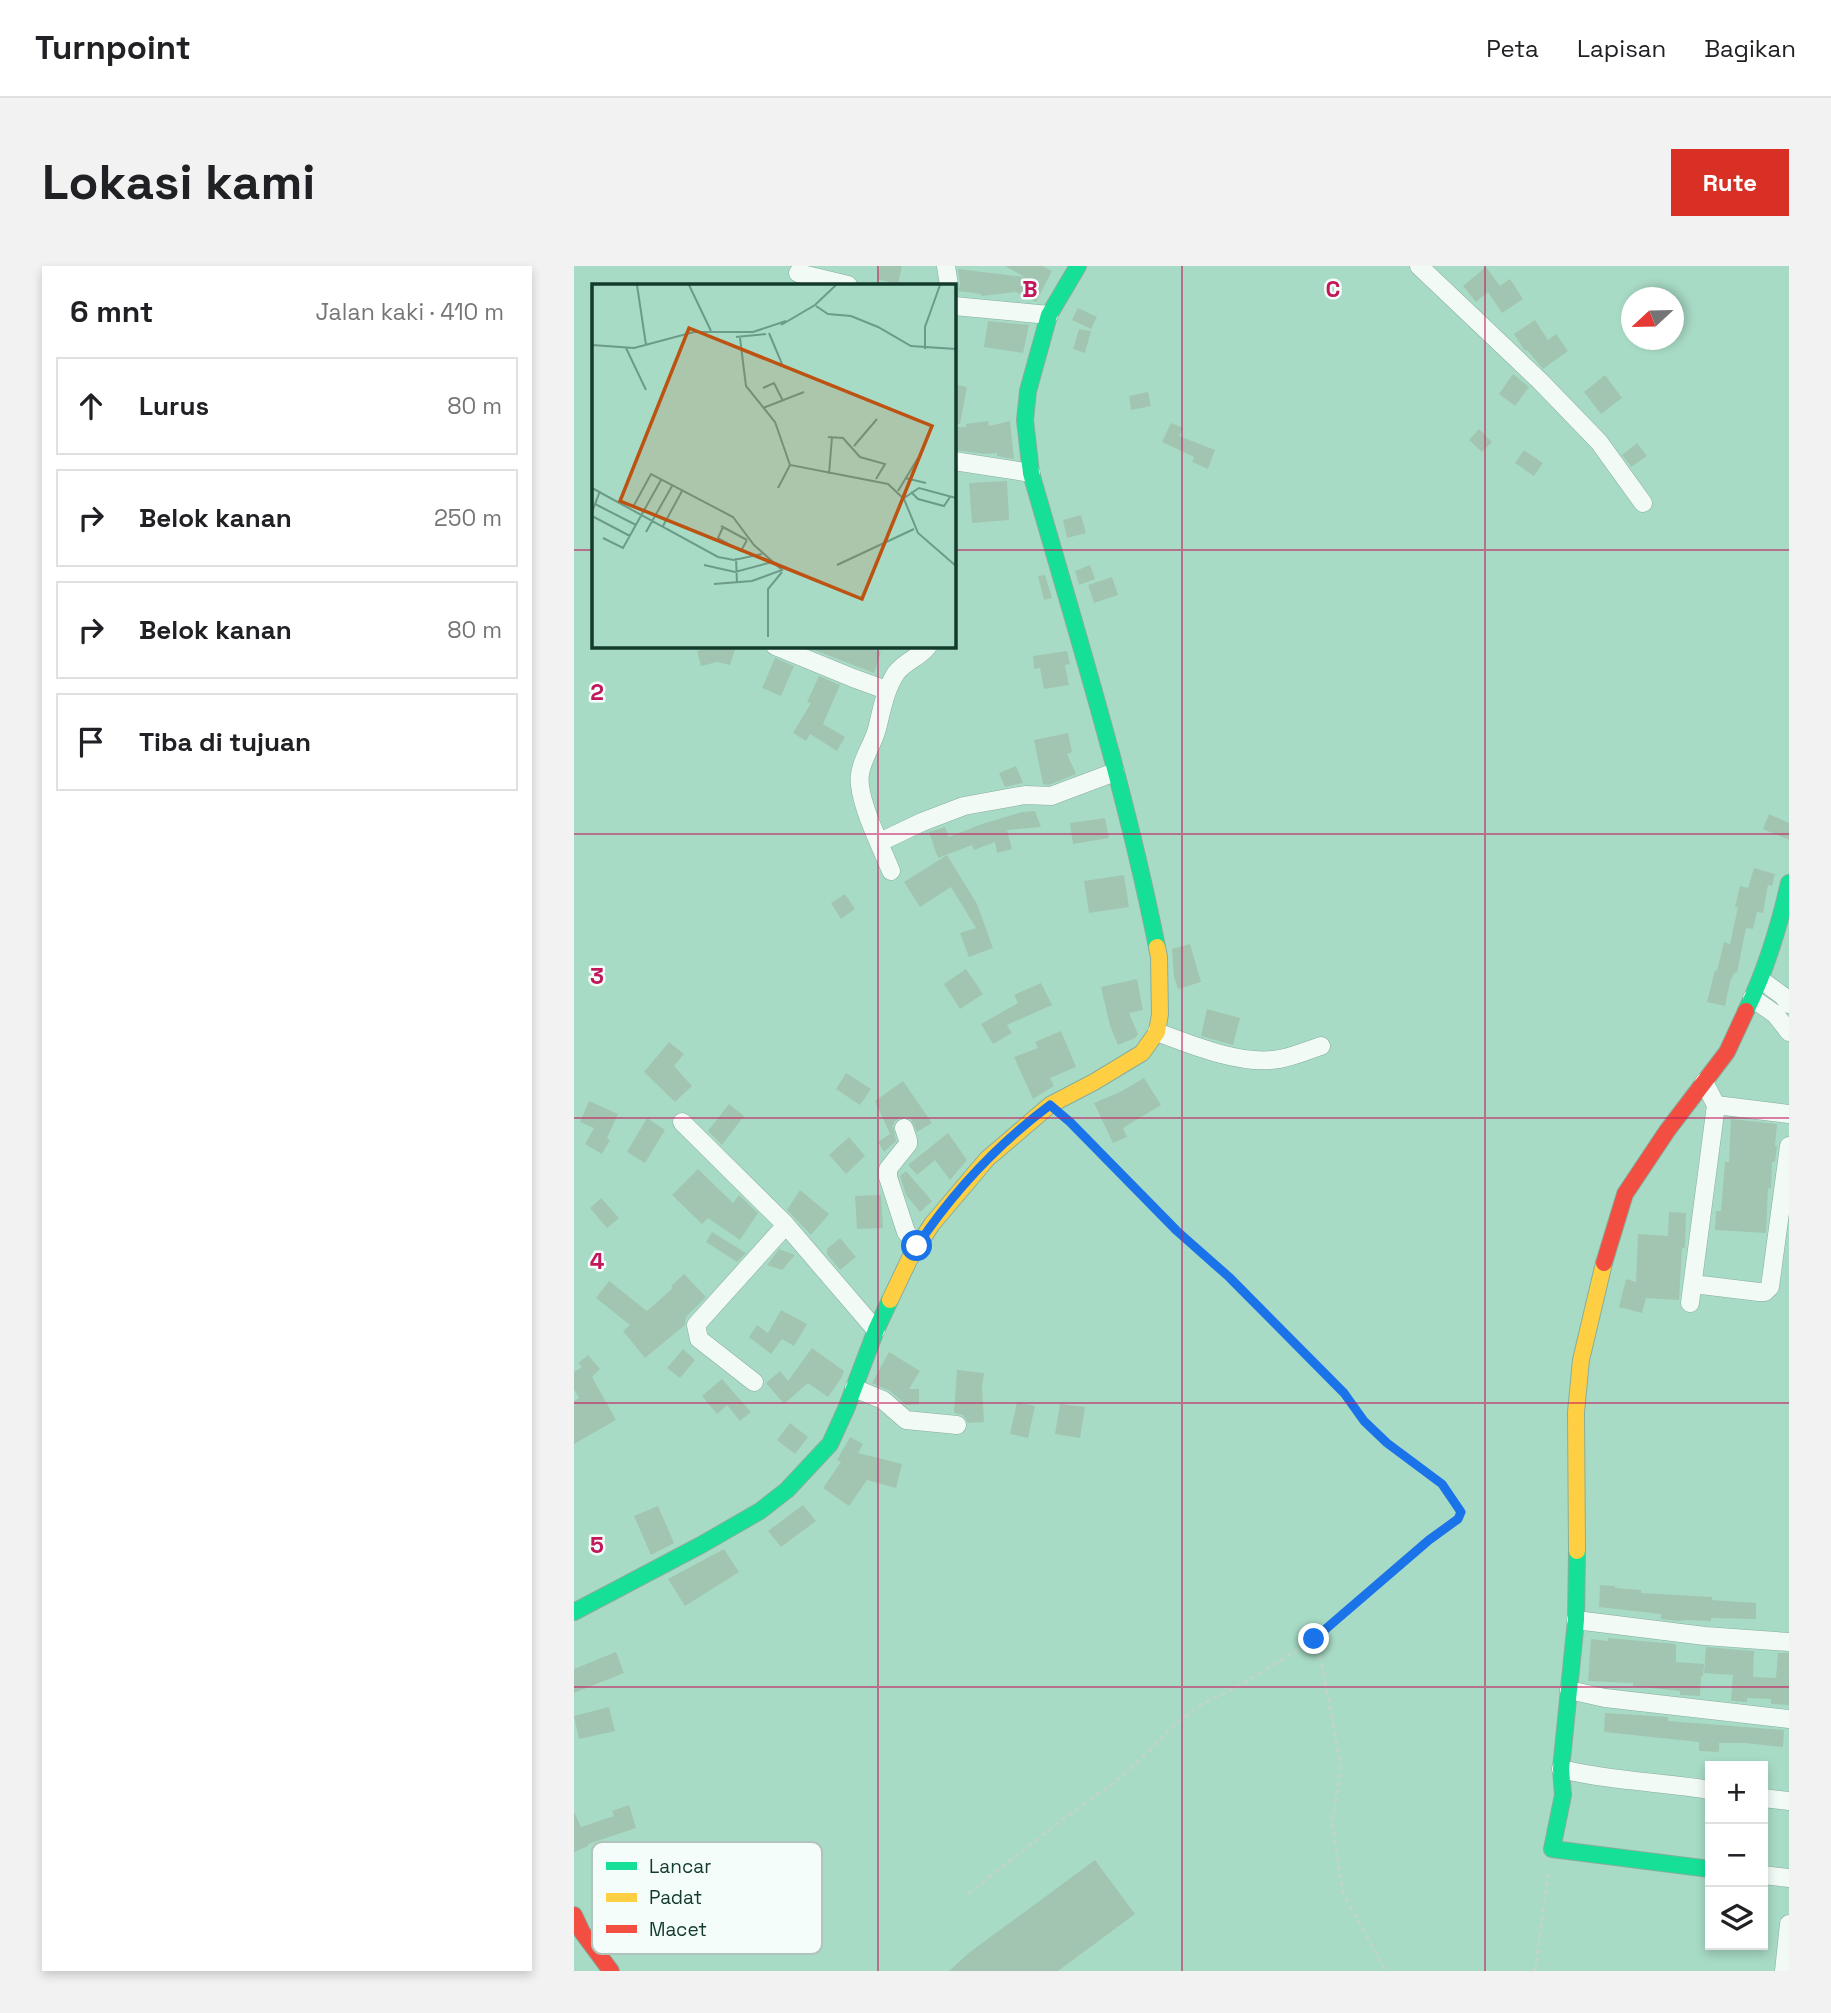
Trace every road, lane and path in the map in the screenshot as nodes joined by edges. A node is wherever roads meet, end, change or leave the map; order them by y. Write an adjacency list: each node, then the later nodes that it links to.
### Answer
1 (946, 266): 6 (street)
2 (1078, 266): 8 (main road)
3 (1419, 266): 11 (street)
4 (798, 273): 5 (street)
5 (844, 284)
6 (949, 284)
7 (956, 306): 8 (street)
8 (1049, 315): 10 (main road)
9 (956, 461): 10 (street)
10 (1031, 472): 15 (main road)
11 (1643, 503)
12 (780, 648): 14 (street)
13 (927, 648): 14 (street)
14 (886, 690): 16 (street)
15 (1115, 772): 16 (street); 23 (main road)
16 (880, 842): 17 (street)
17 (891, 871)
18 (1789, 883): 19 (main road)
19 (1786, 902): 20 (main road)
20 (1761, 981): 21 (main road); 22 (street)
21 (1752, 999): 24 (street); 26 (main road)
22 (1789, 1004)
23 (1157, 1032): 25 (street); 27 (main road)
24 (1789, 1032)
25 (1321, 1046)
26 (1704, 1082): 28 (street); 42 (main road)
27 (1050, 1105): 34 (main road); 43 (path)
28 (1716, 1105): 29 (street); 35 (street)
29 (1789, 1114)
30 (682, 1122): 33 (street)
31 (904, 1128): 34 (street)
32 (1789, 1146): 35 (street)
33 (786, 1225): 37 (street); 38 (street)
34 (917, 1246): 37 (main road)
35 (1693, 1284): 36 (street)
36 (1690, 1303)
37 (876, 1330): 39 (main road)
38 (754, 1382)
39 (854, 1388): 40 (street); 41 (main road)
40 (957, 1425)
41 (574, 1612)
42 (1576, 1620): 44 (street); 45 (main road)
43 (1314, 1639): 55 (path); 61 (path)
44 (1789, 1642)
45 (1569, 1690): 46 (street); 47 (main road)
46 (1789, 1719)
47 (1561, 1769): 48 (street); 51 (main road)
48 (1705, 1789)
49 (1768, 1799): 50 (street)
50 (1789, 1801)
51 (1552, 1849): 52 (main road); 62 (path)
52 (1705, 1867)
53 (1768, 1876): 54 (street)
54 (1789, 1878)
55 (968, 1894)
56 (574, 1915): 58 (main road)
57 (1789, 1924): 63 (street)
58 (592, 1945)
59 (598, 1954): 60 (main road)
60 (611, 1971)
61 (1386, 1971)
62 (1535, 1971)
63 (1784, 1971)

